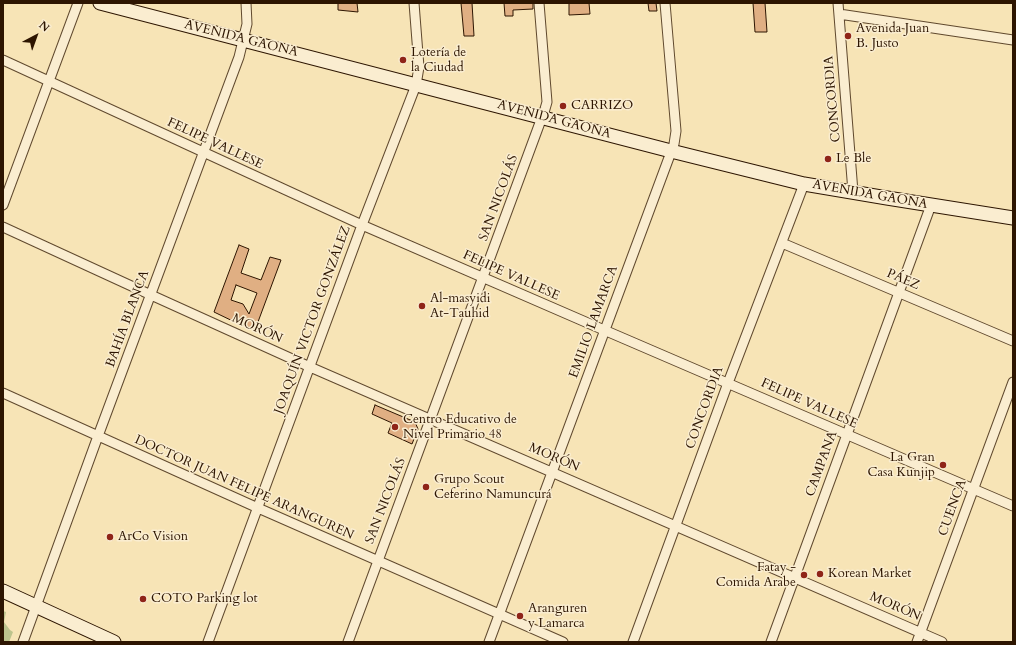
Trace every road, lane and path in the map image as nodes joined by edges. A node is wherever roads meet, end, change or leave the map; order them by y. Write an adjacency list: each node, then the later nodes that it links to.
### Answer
1 (78, 3): 12 (street)
2 (100, 3): 9 (main road, AVENIDA GAONA)
3 (246, 3): 9 (street, BAHÍA BLANCA)
4 (414, 3): 13 (street, JOAQUÍN VICTOR GONZÁLEZ)
5 (539, 3): 14 (street, SAN NICOLÁS)
6 (664, 3): 15 (street, EMILIO LAMARCA)
7 (838, 3): 8 (street, CONCORDIA)
8 (839, 14): 10 (street); 18 (street, CONCORDIA)
9 (243, 40): 13 (main road, AVENIDA GAONA); 16 (street, BAHÍA BLANCA)
10 (1013, 40)
11 (3, 60): 12 (street, FELIPE VALLESE)
12 (49, 81): 16 (street, FELIPE VALLESE); 19 (street)
13 (416, 85): 14 (main road, AVENIDA GAONA); 22 (street, JOAQUÍN VICTOR GONZÁLEZ)
14 (543, 117): 15 (main road, AVENIDA GAONA); 25 (street, SAN NICOLÁS)
15 (672, 151): 17 (main road, AVENIDA GAONA); 28 (street, EMILIO LAMARCA)
16 (203, 152): 22 (street, FELIPE VALLESE); 27 (street, BAHÍA BLANCA)
17 (804, 184): 18 (main road, AVENIDA GAONA); 24 (street, CONCORDIA)
18 (853, 192): 20 (main road, AVENIDA GAONA)
19 (3, 205)
20 (931, 205): 21 (main road, AVENIDA GAONA); 26 (street, CAMPANA)
21 (1013, 218)
22 (362, 225): 25 (street, FELIPE VALLESE); 30 (street, JOAQUÍN VICTOR GONZÁLEZ)
23 (3, 227): 27 (street, MORÓN)
24 (782, 243): 26 (street, PÁEZ); 32 (street, CONCORDIA)
25 (484, 278): 28 (street, FELIPE VALLESE); 34 (street, SAN NICOLÁS)
26 (899, 292): 29 (street, PÁEZ); 35 (street, CAMPANA)
27 (151, 295): 30 (street, MORÓN); 36 (street, BAHÍA BLANCA)
28 (604, 330): 32 (street, FELIPE VALLESE); 37 (street, EMILIO LAMARCA)
29 (1013, 341)
30 (310, 367): 34 (street, MORÓN); 40 (street, JOAQUÍN VICTOR GONZÁLEZ)
31 (1013, 382): 38 (street, CUENCA)
32 (728, 383): 35 (street, FELIPE VALLESE); 41 (street, CONCORDIA)
33 (3, 393): 36 (street, DOCTOR JUAN FELIPE ARANGUREN)
34 (431, 419): 37 (street, MORÓN); 42 (street, SAN NICOLÁS)
35 (846, 435): 38 (street, FELIPE VALLESE); 43 (street, CAMPANA)
36 (98, 436): 40 (street, DOCTOR JUAN FELIPE ARANGUREN); 45 (street, BAHÍA BLANCA)
37 (552, 472): 41 (street, MORÓN); 46 (street, EMILIO LAMARCA)
38 (974, 489): 39 (street, FELIPE VALLESE); 47 (street, CUENCA)
39 (1013, 506)
40 (258, 508): 42 (street, DOCTOR JUAN FELIPE ARANGUREN); 50 (street, JOAQUÍN VICTOR GONZÁLEZ)
41 (676, 526): 43 (street, MORÓN); 54 (street, CONCORDIA)
42 (378, 562): 46 (street, DOCTOR JUAN FELIPE ARANGUREN); 51 (street, SAN NICOLÁS)
43 (794, 578): 47 (street, MORÓN); 55 (street, CAMPANA)
44 (3, 590): 45 (main road)
45 (36, 606): 48 (street, BAHÍA BLANCA); 49 (main road)
46 (499, 614): 52 (street, EMILIO LAMARCA); 53 (street, DOCTOR JUAN FELIPE ARANGUREN)
47 (921, 632): 56 (street, CUENCA); 57 (street, MORÓN)
48 (23, 642)
49 (114, 642)
50 (208, 642)
51 (348, 642)
52 (489, 642)
53 (563, 642)
54 (633, 642)
55 (770, 642)
56 (917, 642)
57 (942, 642)

